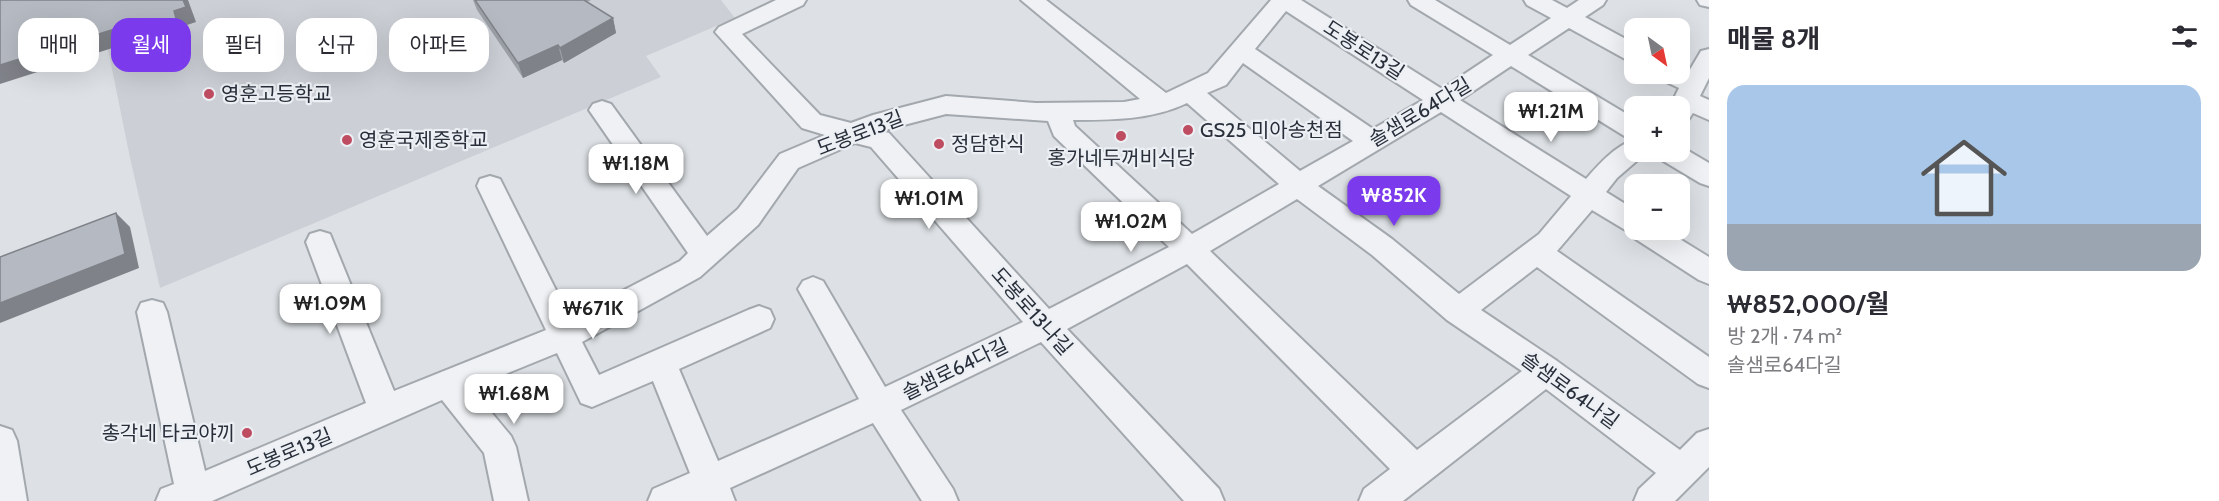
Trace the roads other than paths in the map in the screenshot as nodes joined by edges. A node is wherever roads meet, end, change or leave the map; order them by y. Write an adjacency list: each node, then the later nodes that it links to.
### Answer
1 (1032, 0): 15 (street)
2 (1284, 0): 9 (street, 도봉로13길); 14 (street, 도봉로13길)
3 (1419, 0): 10 (street)
4 (1535, 0): 7 (street)
5 (1595, 0): 7 (street, 솔샘로64다길)
6 (778, 3): 20 (street, 도봉로13나길)
7 (1569, 19): 8 (street); 10 (street, 솔샘로64다길)
8 (1624, 48)
9 (1242, 51): 12 (street, 도봉로13길); 21 (street)
10 (1510, 56): 14 (street, 솔샘로64다길); 19 (street)
11 (1709, 57): 13 (street)
12 (1190, 92): 15 (street, 도봉로13길); 25 (street)
13 (1682, 92): 17 (street)
14 (1442, 100): 21 (street, 솔샘로64다길); 27 (street)
15 (1162, 103): 18 (street, 도봉로13길)
16 (602, 110): 33 (street)
17 (1709, 111)
18 (1058, 112): 20 (street, 도봉로13길); 31 (street)
19 (1624, 124)
20 (850, 134): 33 (street, 도봉로13길); 39 (street, 도봉로13나길)
21 (1372, 141): 25 (street, 솔샘로64다길)
22 (1624, 158): 27 (street)
23 (1686, 162): 24 (street)
24 (1709, 176)
25 (1298, 185): 31 (street, 솔샘로64다길); 36 (street)
26 (490, 186): 40 (street)
27 (1589, 194): 28 (street); 32 (street)
28 (1624, 217)
29 (1659, 240): 34 (street)
30 (320, 242): 46 (street)
31 (1190, 249): 39 (street, 솔샘로64다길); 49 (street)
32 (1537, 252): 36 (street); 43 (street)
33 (705, 255): 40 (street, 도봉로13길)
34 (1709, 272)
35 (813, 289): 45 (street, 솔샘로64다길)
36 (1458, 311): 42 (street, 솔샘로64나길)
37 (152, 312): 51 (street, 도봉로13길)
38 (759, 319): 41 (street)
39 (1045, 326): 45 (street, 솔샘로64다길); 56 (street, 도봉로13나길)
40 (565, 336): 41 (street); 44 (street, 도봉로13길)
41 (661, 362): 50 (street)
42 (1546, 371): 48 (street, 솔샘로64나길); 49 (street)
43 (1709, 374)
44 (448, 383): 46 (street, 도봉로13길); 53 (street)
45 (879, 405): 50 (street, 솔샘로64다길); 55 (street)
46 (385, 410): 51 (street, 도봉로13길)
47 (0, 441): 52 (street)
48 (1698, 461): 58 (street, 솔샘로64나길)
49 (1415, 471): 57 (street)
50 (714, 492): 54 (street, 솔샘로64다길)
51 (183, 497)
52 (10, 501)
53 (511, 501)
54 (665, 501)
55 (941, 501)
56 (1207, 501)
57 (1376, 501)
58 (1651, 501)

